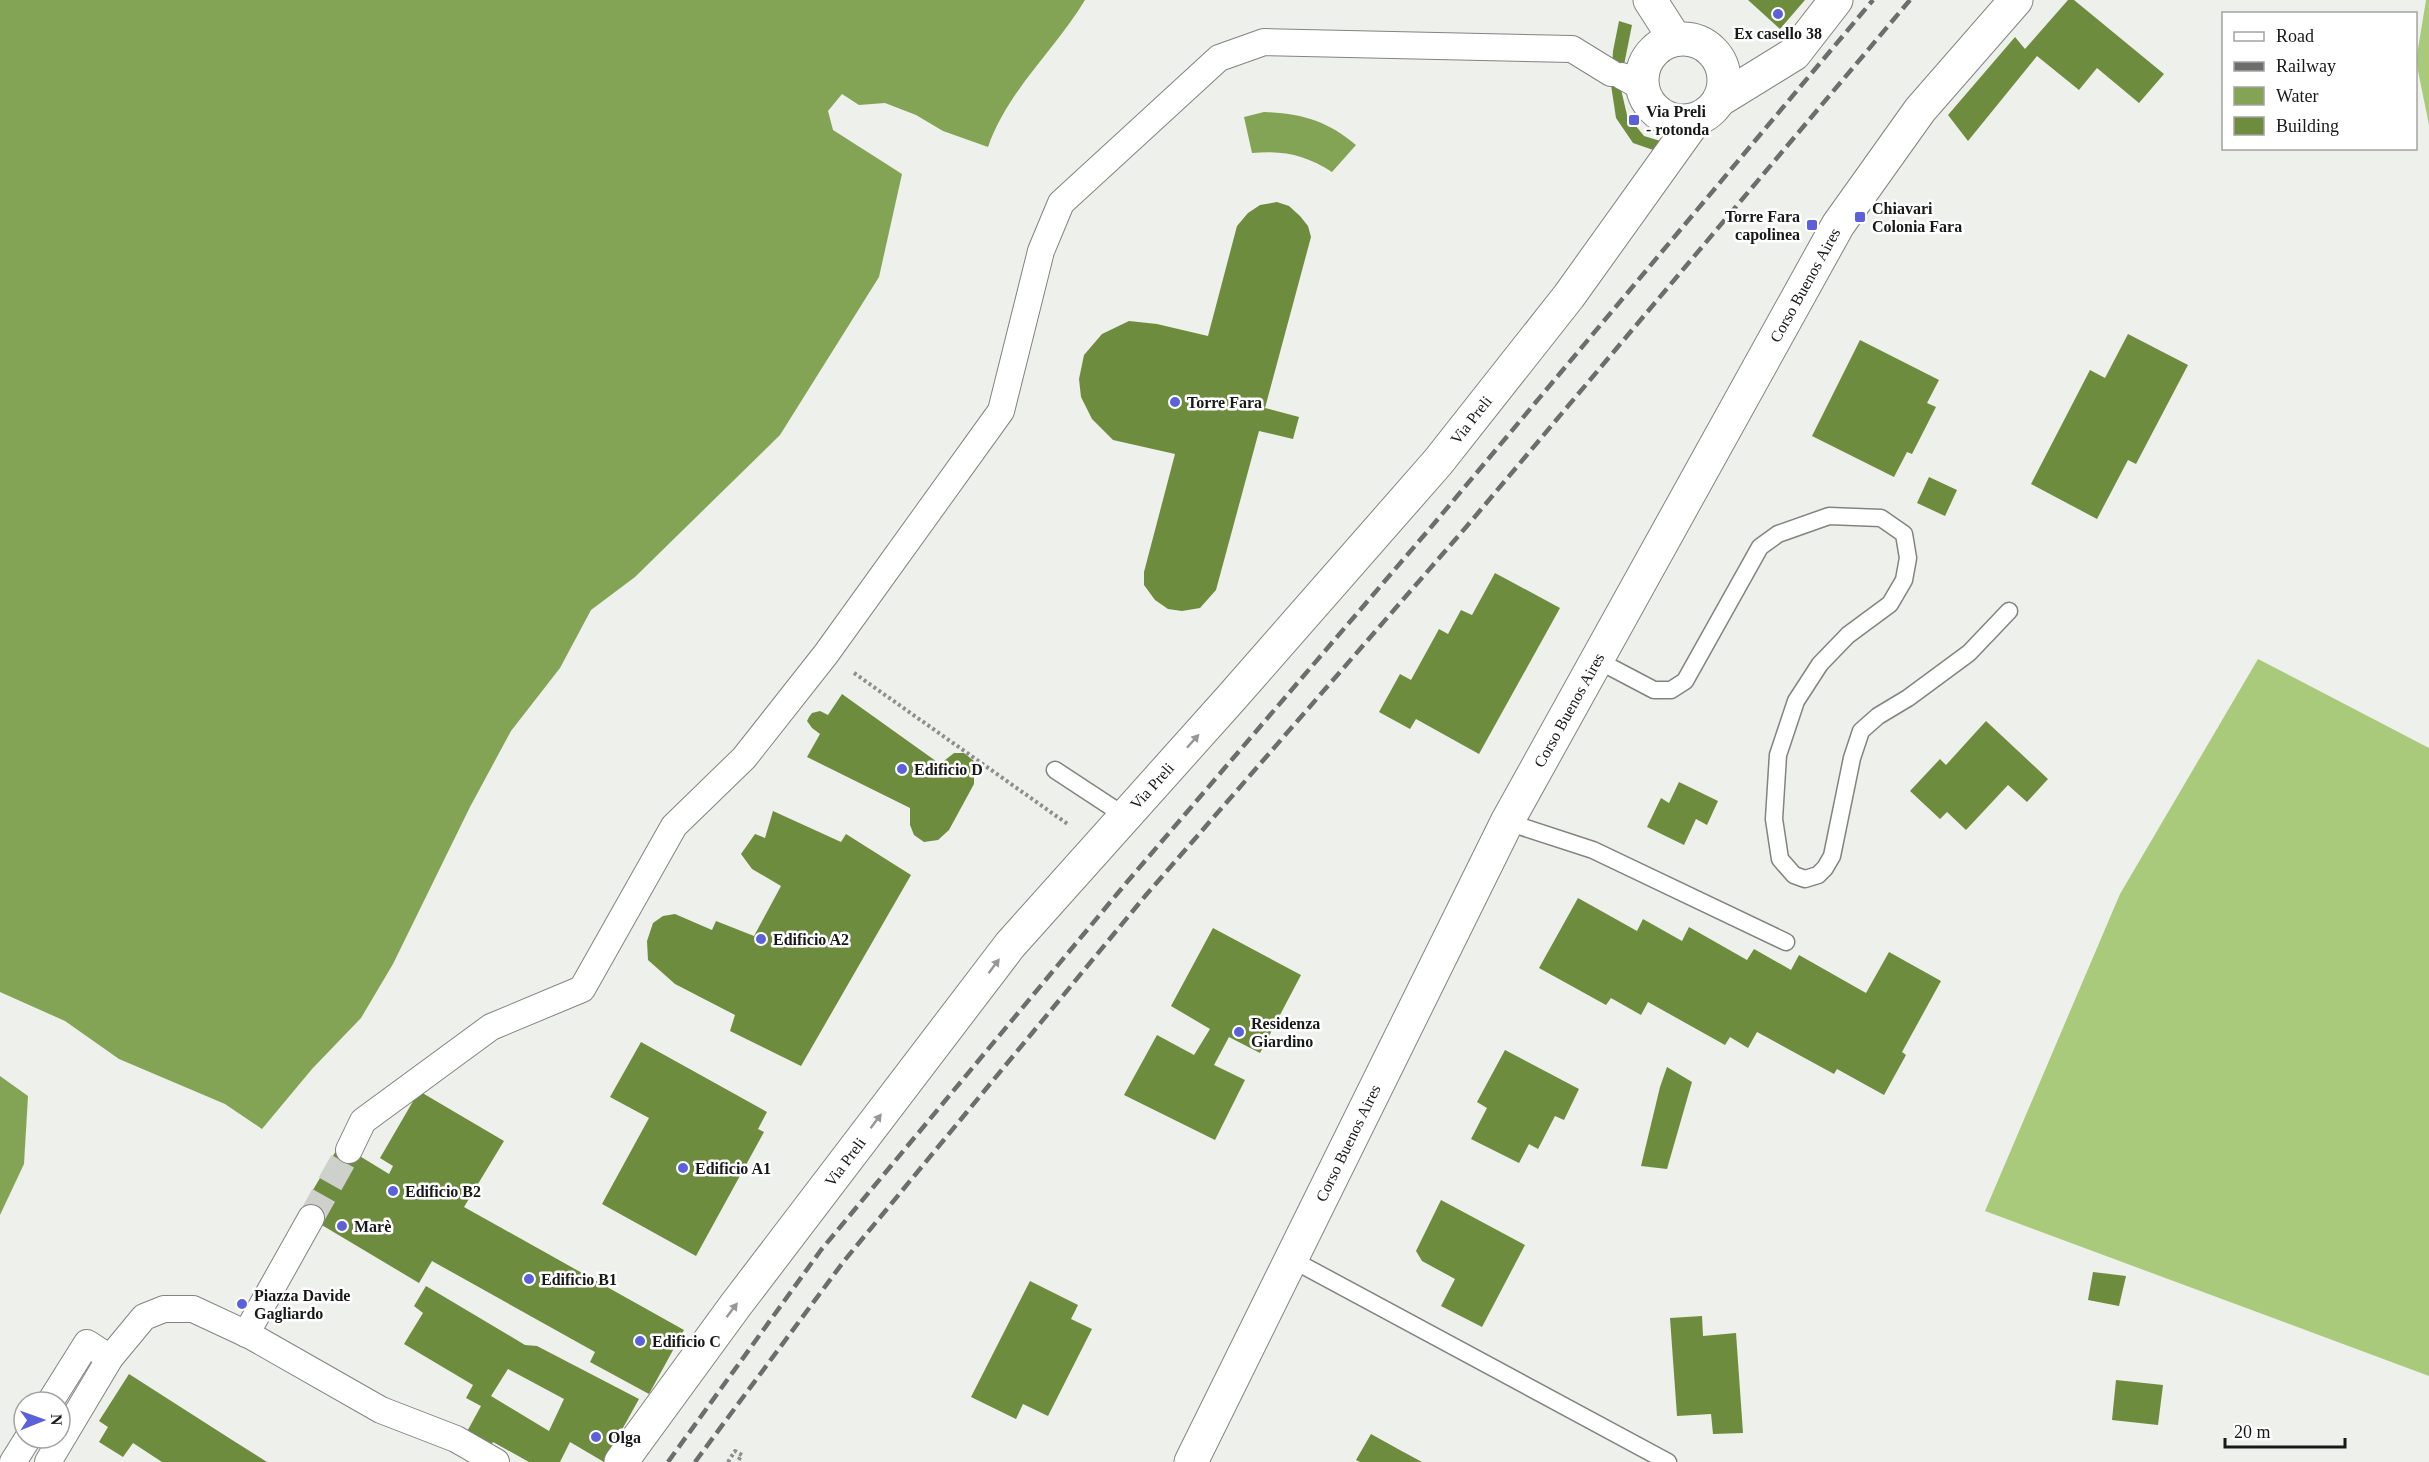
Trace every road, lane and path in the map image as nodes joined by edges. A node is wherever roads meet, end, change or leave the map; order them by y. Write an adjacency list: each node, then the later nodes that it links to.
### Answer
1 (1650, 0): 4 (street)
2 (1836, 0): 6 (street, Via Preli)
3 (2016, 0): 10 (street, Corso Buenos Aires)
4 (1676, 39): 5 (street); 6 (street)
5 (1625, 78): 7 (street); 9 (street)
6 (1721, 99): 7 (street, Via Preli)
7 (1695, 120): 12 (street, Via Preli, one-way to 7)
8 (2009, 611): 10 (lane)
9 (826, 654): 14 (path); 16 (street)
10 (1597, 660): 13 (street, Corso Buenos Aires)
11 (1055, 770): 12 (lane)
12 (1125, 816): 14 (street, Via Preli)
13 (1507, 822): 15 (lane); 18 (street, Corso Buenos Aires)
14 (1099, 846): 25 (street, Via Preli, one-way to 14)
15 (1786, 942)
16 (349, 1150)
17 (311, 1218): 19 (street)
18 (1291, 1259): 22 (street, Corso Buenos Aires); 28 (lane)
19 (246, 1334): 20 (street); 24 (street)
20 (110, 1358): 21 (street); 23 (street)
21 (58, 1390)
22 (1198, 1460)
23 (48, 1462)
24 (496, 1462)
25 (621, 1462)
26 (728, 1462): 27 (path)
27 (737, 1462)
28 (1668, 1462)

